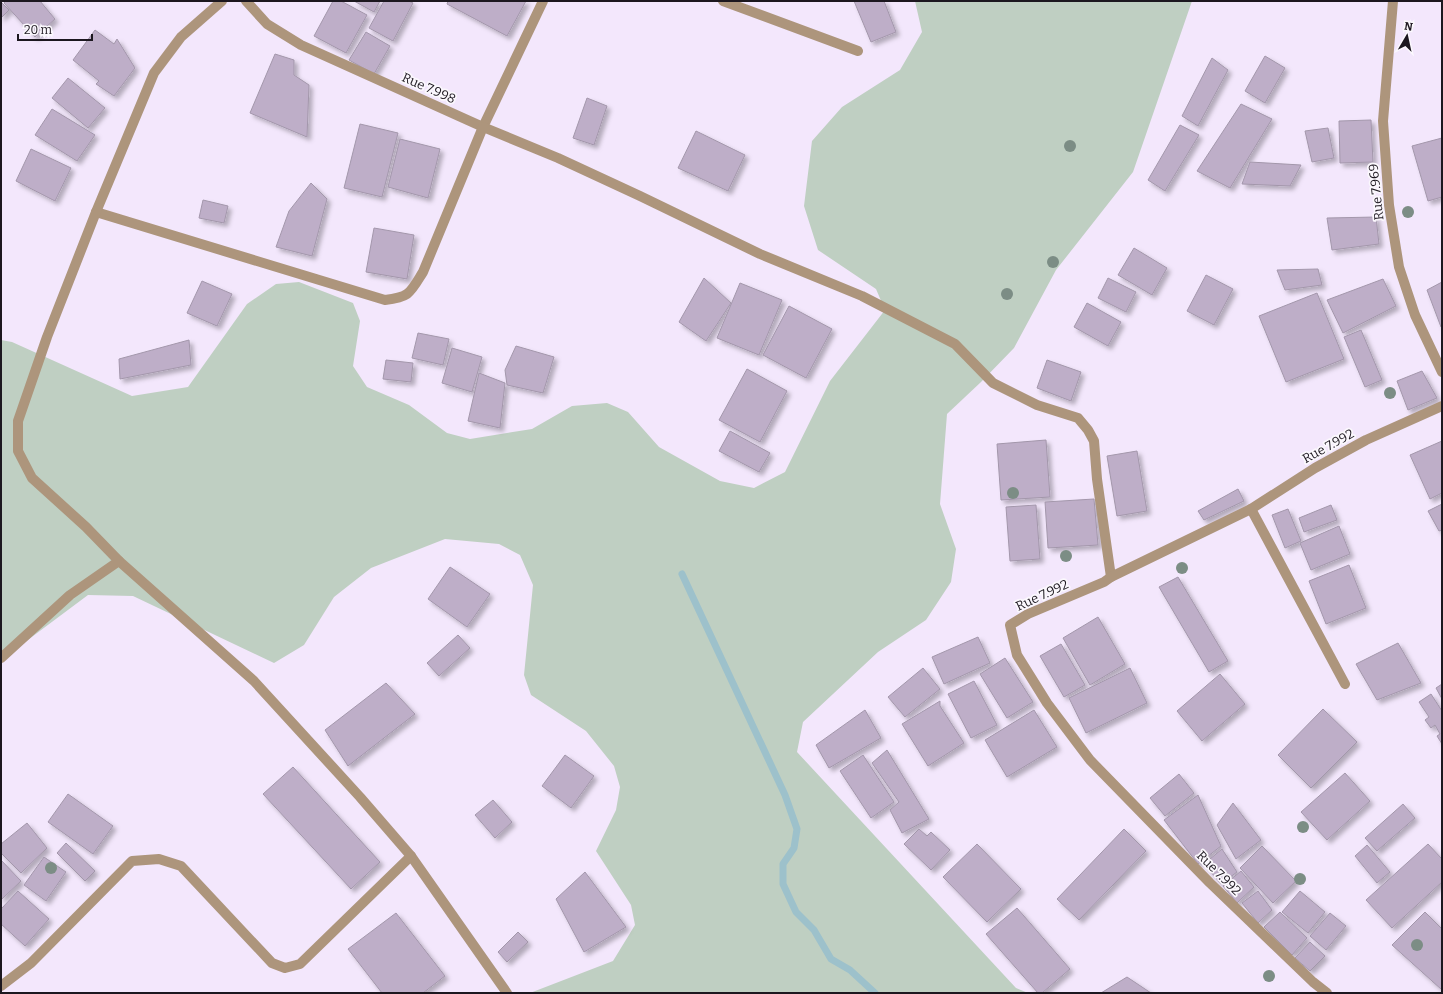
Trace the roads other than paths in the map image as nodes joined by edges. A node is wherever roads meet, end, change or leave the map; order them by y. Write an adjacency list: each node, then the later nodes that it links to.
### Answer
1 (222, 1): 8 (street)
2 (246, 1): 7 (street, Rue 7.998)
3 (543, 1): 7 (street)
4 (723, 1): 6 (street)
5 (1393, 1): 9 (street, Rue 7.969)
6 (858, 51)
7 (483, 127): 8 (street); 13 (street, Rue 7.998)
8 (96, 212): 12 (street)
9 (1442, 372)
10 (1442, 406): 11 (street, Rue 7.992)
11 (1251, 509): 13 (street, Rue 7.992); 15 (street)
12 (120, 561): 14 (street); 16 (street)
13 (1111, 577): 19 (street, Rue 7.992)
14 (1, 658)
15 (1345, 684)
16 (411, 856): 17 (street); 18 (street)
17 (1, 986)
18 (507, 993)
19 (1327, 993)

